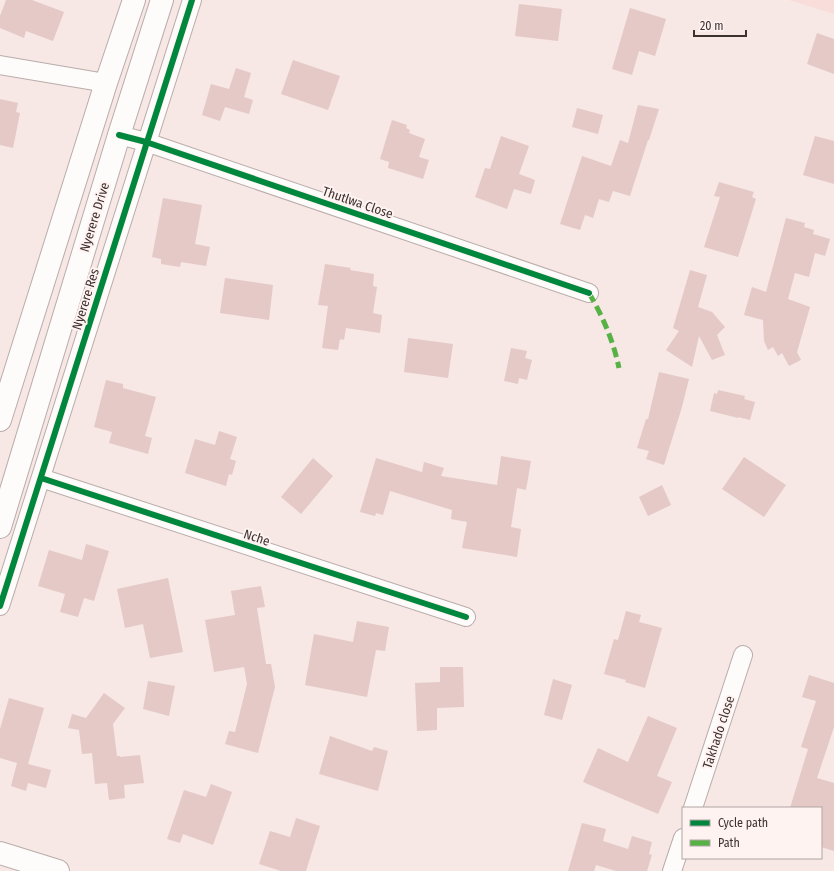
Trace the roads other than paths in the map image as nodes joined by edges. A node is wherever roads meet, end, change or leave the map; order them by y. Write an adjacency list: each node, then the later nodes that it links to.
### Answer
1 (134, 0): 5 (main road)
2 (162, 0): 6 (main road, Nyerere Drive)
3 (192, 0): 7 (street, Nyerere Res)
4 (0, 65): 5 (street)
5 (106, 83): 9 (main road)
6 (119, 135): 7 (street, Thutlwa Close); 11 (main road, Nyerere Drive)
7 (146, 142): 8 (street, Thutlwa Close); 10 (street, Nyerere Res)
8 (589, 293)
9 (0, 420)
10 (41, 478): 12 (street, Nyerere Res); 13 (street, Nche)
11 (0, 527)
12 (0, 606)
13 (466, 617)
14 (743, 655): 15 (street, Takhado close)
15 (693, 807)
16 (682, 841): 19 (street)
17 (0, 853): 18 (main road)
18 (58, 871)
19 (672, 871)

